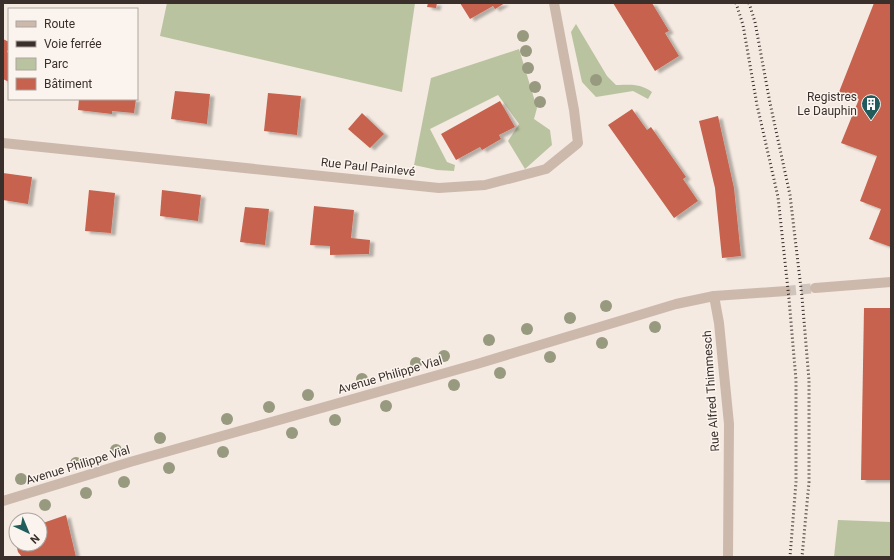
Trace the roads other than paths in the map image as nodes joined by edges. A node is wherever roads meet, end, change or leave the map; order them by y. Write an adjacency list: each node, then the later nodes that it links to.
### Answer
1 (554, 3): 2 (street, Rue Paul Painlevé)
2 (3, 142)
3 (891, 282): 4 (street)
4 (815, 288)
5 (786, 291): 6 (street, Avenue Philippe Vial)
6 (714, 296): 7 (street, Avenue Philippe Vial); 8 (street, Rue Alfred Thimmesch)
7 (3, 501)
8 (728, 557)

